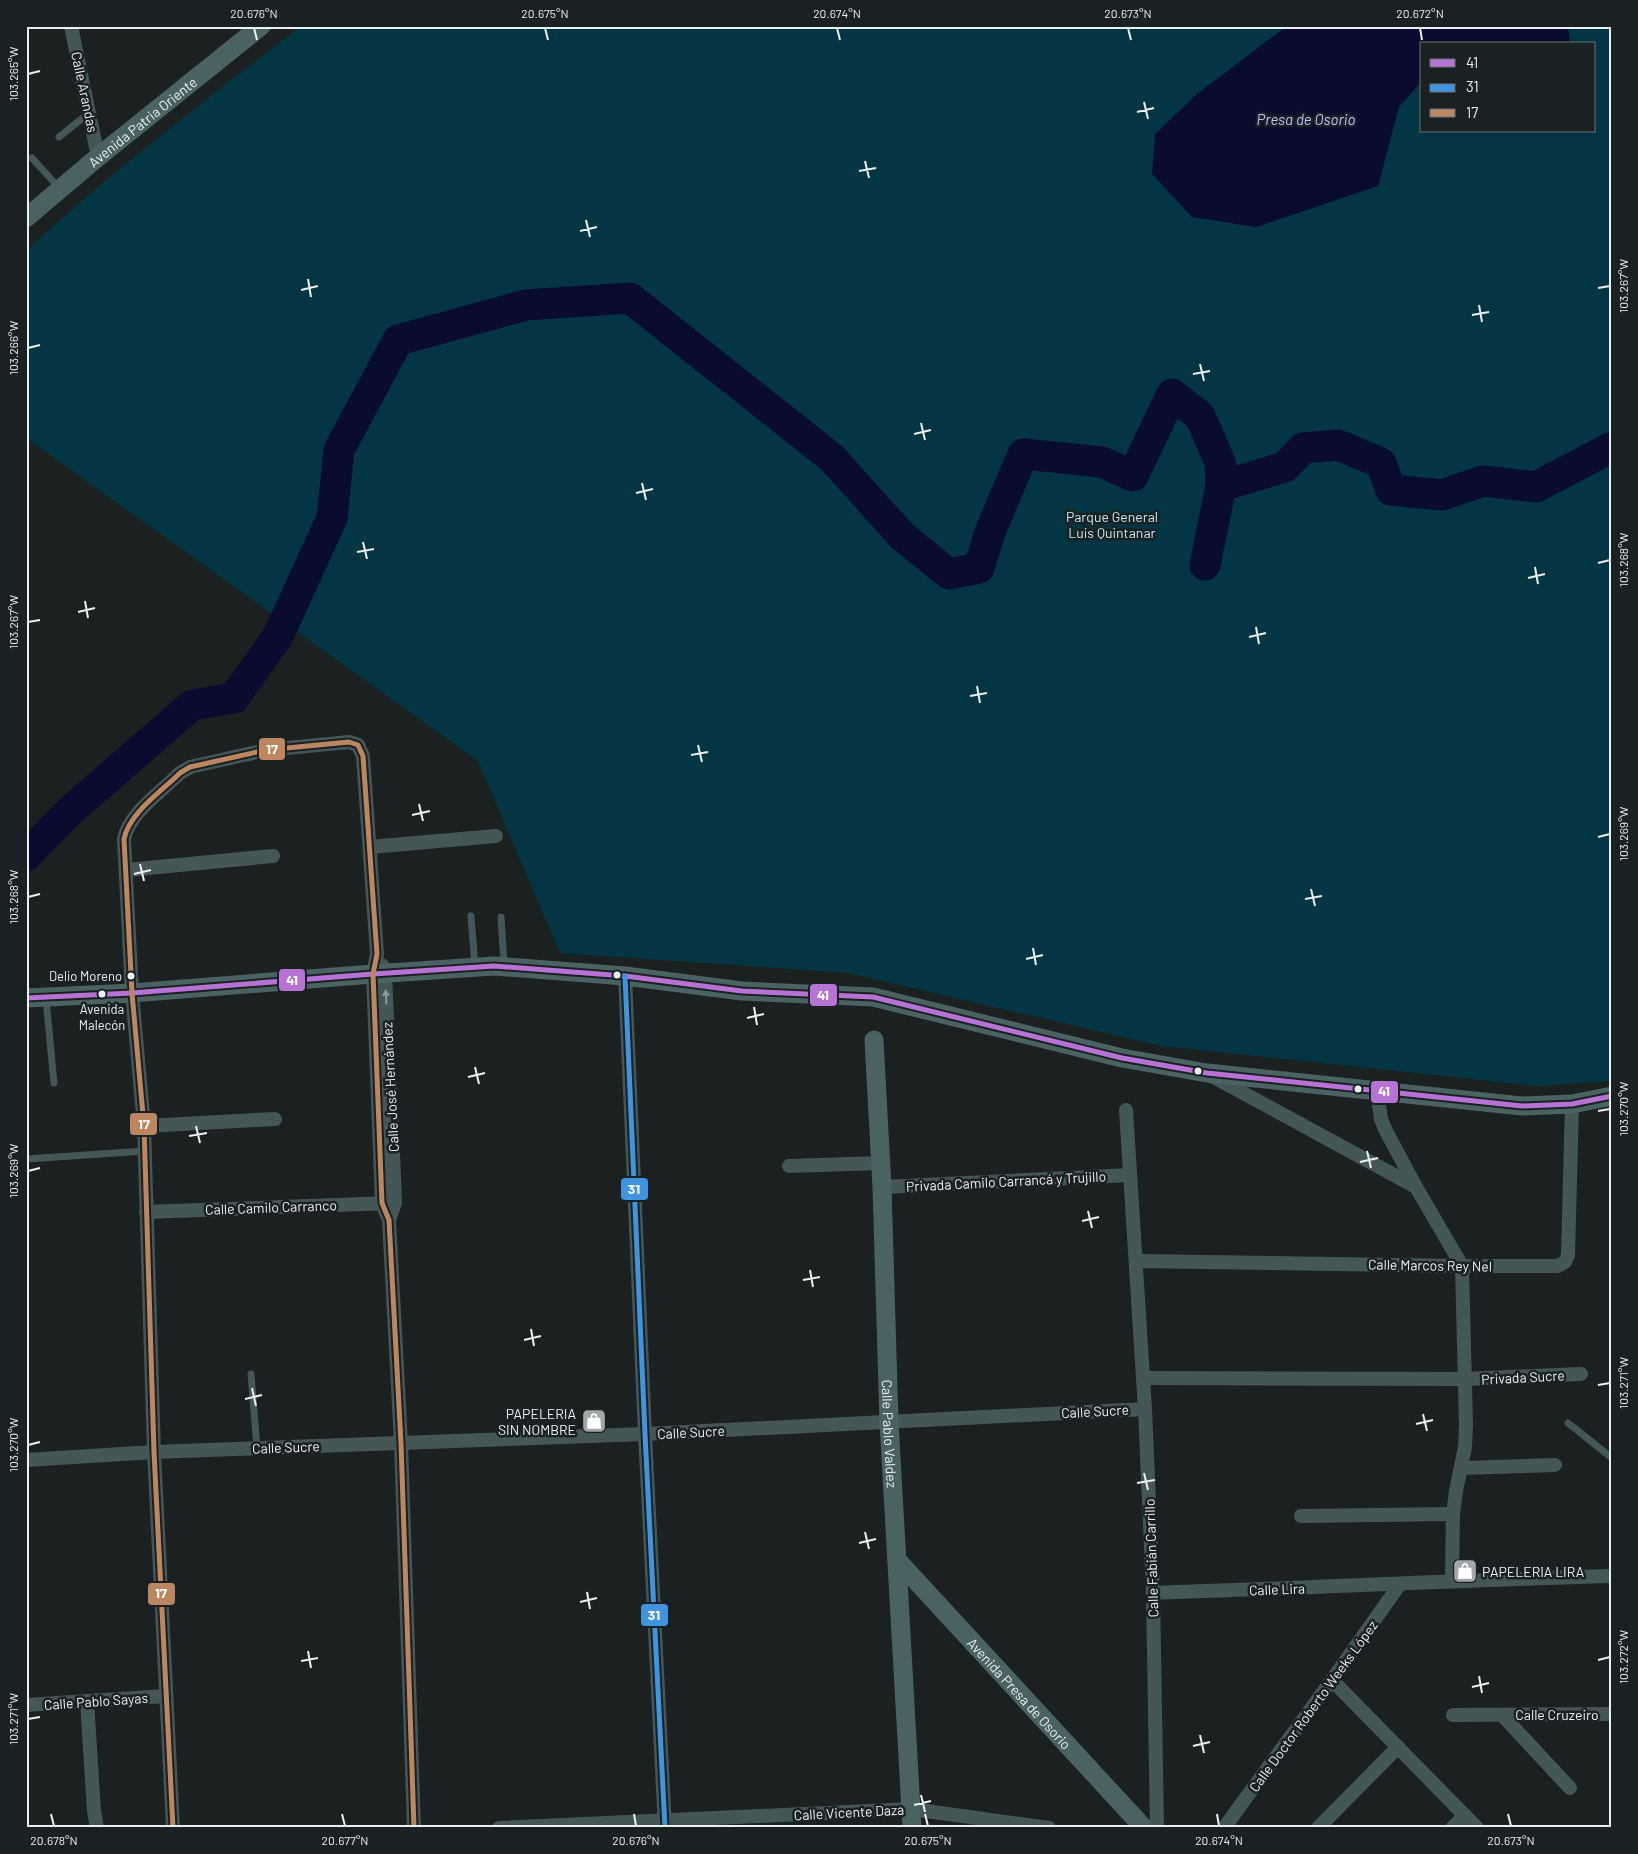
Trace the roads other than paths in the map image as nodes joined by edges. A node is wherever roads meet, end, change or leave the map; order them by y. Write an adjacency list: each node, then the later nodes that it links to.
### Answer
1 (71, 26): 3 (street, Calle Arandas)
2 (261, 26): 5 (main road, Avenida Patria Oriente)
3 (89, 113): 4 (lane); 5 (street, Calle Arandas)
4 (59, 137)
5 (98, 157): 7 (main road, Avenida Patria Oriente)
6 (32, 158): 7 (lane)
7 (60, 190): 8 (main road, Avenida Patria Oriente)
8 (26, 218)
9 (496, 836): 10 (street)
10 (370, 847): 12 (street, Calle José Hernández); 17 (street, Calle José Hernández)
11 (273, 856): 12 (street)
12 (127, 870): 19 (street)
13 (471, 916): 16 (lane)
14 (501, 917): 15 (lane)
15 (504, 967): 16 (main road); 18 (main road)
16 (475, 968): 17 (main road)
17 (379, 973): 19 (main road); 38 (street, Calle José Hernández)
18 (625, 976): 23 (main road); 49 (street)
19 (132, 993): 20 (main road); 30 (street)
20 (46, 997): 21 (main road); 24 (lane)
21 (26, 998)
22 (874, 1040): 33 (main road, Calle Pablo Valdez)
23 (1207, 1073): 25 (main road); 37 (street)
24 (54, 1083)
25 (1379, 1092): 27 (main road); 37 (street)
26 (1612, 1096): 27 (main road)
27 (1572, 1104): 41 (street, Calle Marcos Rey Nel)
28 (1126, 1110): 35 (street, Calle Fabián Carrillo)
29 (275, 1119): 30 (street)
30 (144, 1126): 31 (street)
31 (144, 1150): 32 (lane); 39 (street)
32 (26, 1159)
33 (881, 1163): 34 (street); 36 (main road, Calle Pablo Valdez)
34 (789, 1166)
35 (1130, 1175): 36 (street, Privada Camilo Carrancá y Trujillo); 40 (street, Calle Fabián Carrillo)
36 (882, 1187): 47 (main road, Calle Pablo Valdez)
37 (1416, 1187): 41 (street)
38 (388, 1203): 39 (street, Calle Camilo Carranco); 50 (street, Calle José Hernández)
39 (146, 1212): 52 (street)
40 (1136, 1261): 41 (street, Calle Marcos Rey Nel); 44 (street, Calle Fabián Carrillo)
41 (1462, 1266): 45 (street)
42 (251, 1374): 51 (lane)
43 (1581, 1374): 45 (street, Privada Sucre)
44 (1143, 1378): 45 (street); 46 (street, Calle Fabián Carrillo)
45 (1464, 1379): 56 (street)
46 (1145, 1409): 47 (street, Calle Sucre); 63 (street, Calle Fabián Carrillo)
47 (889, 1422): 49 (street, Calle Sucre); 59 (main road, Calle Pablo Valdez)
48 (1568, 1423): 53 (lane)
49 (645, 1434): 50 (street, Calle Sucre); 75 (street)
50 (400, 1443): 51 (street, Calle Sucre); 78 (street, Calle José Hernández)
51 (257, 1448): 52 (street, Calle Sucre)
52 (154, 1452): 54 (street, Calle Sucre); 65 (street)
53 (1612, 1458)
54 (26, 1460)
55 (1555, 1465): 56 (street)
56 (1462, 1468): 57 (street)
57 (1453, 1514): 58 (street); 61 (street)
58 (1301, 1516)
59 (897, 1560): 73 (main road, Calle Pablo Valdez); 82 (main road, Avenida Presa de Osorio)
60 (1612, 1576): 61 (street, Calle Lira)
61 (1452, 1580): 62 (street, Calle Lira)
62 (1400, 1584): 63 (street, Calle Lira); 64 (street, Calle Doctor Roberto Weeks López)
63 (1153, 1593): 83 (street, Calle Fabián Carrillo)
64 (1332, 1680): 71 (street); 84 (street, Calle Doctor Roberto Weeks López)
65 (166, 1696): 66 (street, Calle Pablo Sayas); 77 (street)
66 (88, 1700): 67 (street, Calle Pablo Sayas); 76 (street)
67 (26, 1705)
68 (1612, 1714): 70 (street, Calle Cruzeiro)
69 (1453, 1715): 70 (street, Calle Cruzeiro)
70 (1502, 1715): 72 (street)
71 (1398, 1747): 74 (street); 85 (street)
72 (1570, 1788)
73 (912, 1809): 75 (street, Calle Vicente Daza); 80 (main road, Calle Pablo Valdez); 81 (street, Calle Vicente Daza)
74 (1465, 1815): 86 (street); 87 (street)
75 (665, 1824): 79 (street, Calle Vicente Daza)
76 (97, 1828)
77 (173, 1828)
78 (414, 1828)
79 (499, 1828)
80 (912, 1828)
81 (1048, 1828)
82 (1144, 1828)
83 (1157, 1828)
84 (1224, 1828)
85 (1318, 1828)
86 (1452, 1828)
87 (1477, 1828)

